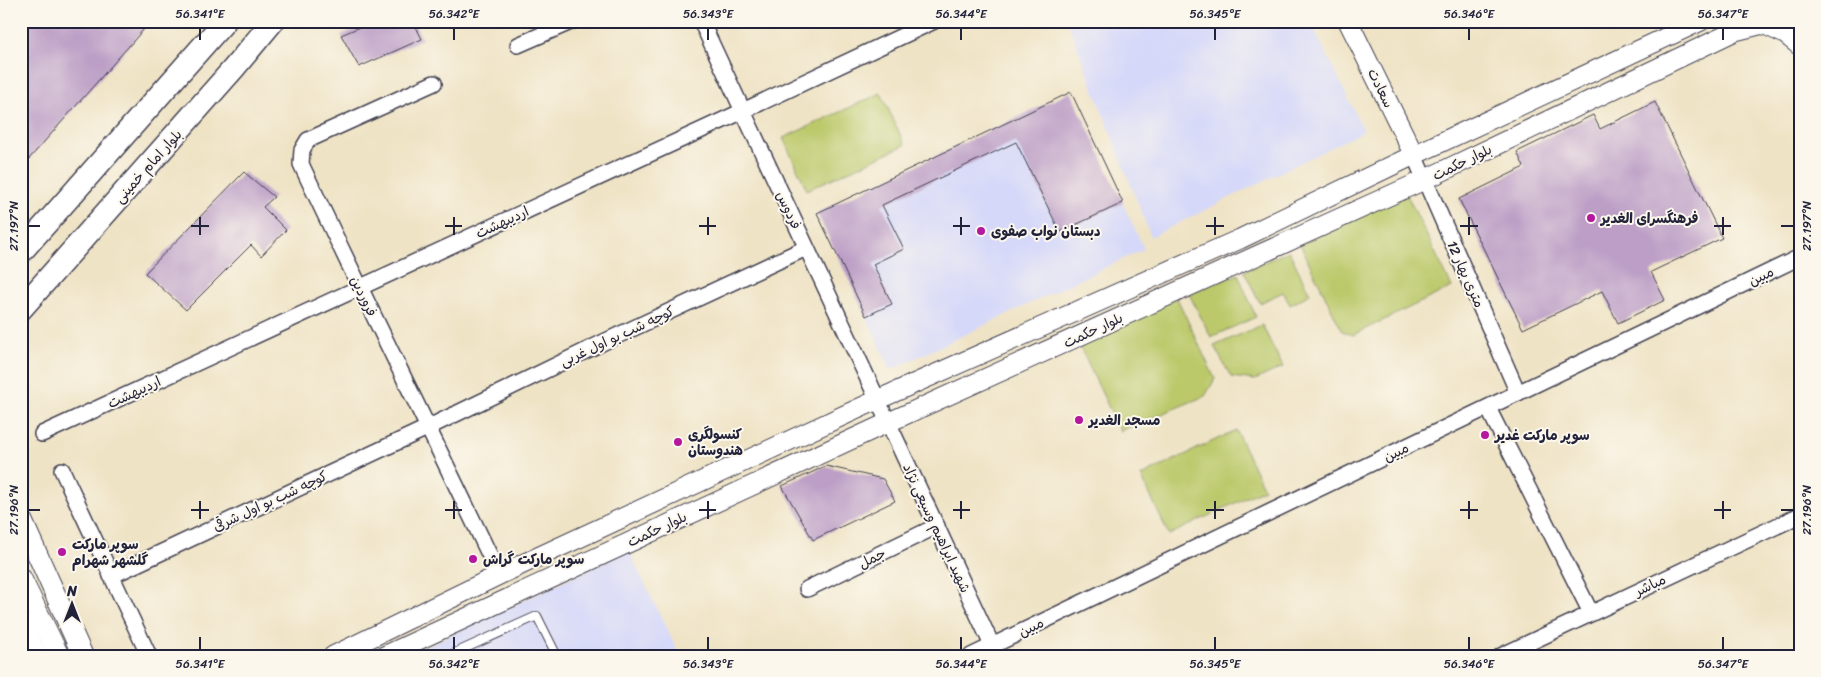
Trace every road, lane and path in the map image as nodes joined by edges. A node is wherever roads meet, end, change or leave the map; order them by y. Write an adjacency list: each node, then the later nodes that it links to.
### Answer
1 (225, 21): 15 (main road)
2 (273, 21): 18 (main road, بلوار امام خمینی)
3 (573, 21): 8 (street)
4 (701, 21): 11 (street, فردوس)
5 (934, 21): 11 (street, اردیبهشت)
6 (1348, 21): 12 (street, سعادت)
7 (1701, 21): 12 (street, بلوار حکمت)
8 (518, 45)
9 (1800, 46): 13 (street, بلوار حکمت)
10 (434, 83): 17 (street, فروردین)
11 (743, 112): 14 (street, فردوس); 17 (street, اردیبهشت)
12 (1414, 155): 13 (street, 12 متری بهار); 20 (street, بلوار حکمت)
13 (1424, 180): 19 (street, 12 متری بهار); 22 (street, بلوار حکمت)
14 (806, 248): 20 (street, فردوس); 23 (street, کوچه شب بو اول غربی)
15 (21, 252)
16 (1800, 257): 19 (street, مبین)
17 (359, 287): 23 (street, فروردین); 24 (street, اردیبهشت)
18 (21, 309)
19 (1518, 393): 21 (street, مبین)
20 (876, 400): 22 (street, شهید ابراهیم وسیعی نژاد); 30 (street, بلوار حکمت)
21 (1488, 408): 33 (street); 35 (street, مبین)
22 (888, 422): 28 (street, شهید ابراهیم وسیعی نژاد); 41 (street, بلوار حکمت)
23 (429, 427): 29 (street, کوچه شب بو اول شرقی); 30 (street, فروردین)
24 (42, 434)
25 (62, 470): 29 (street)
26 (1800, 515): 33 (street, مباشر)
27 (21, 518): 38 (main road)
28 (937, 526): 32 (street, جمل); 35 (street, شهید ابراهیم وسیعی نژاد)
29 (111, 576): 39 (street)
30 (499, 576): 40 (street, بلوار حکمت)
31 (21, 578): 37 (main road)
32 (807, 589)
33 (1591, 613): 45 (street, مباشر)
34 (21, 622): 36 (main road)
35 (994, 651): 44 (street, مبین)
36 (37, 656)
37 (59, 656)
38 (83, 656)
39 (149, 656)
40 (333, 656)
41 (384, 656)
42 (448, 656): 43 (lane)
43 (557, 656)
44 (971, 656)
45 (1501, 656)

